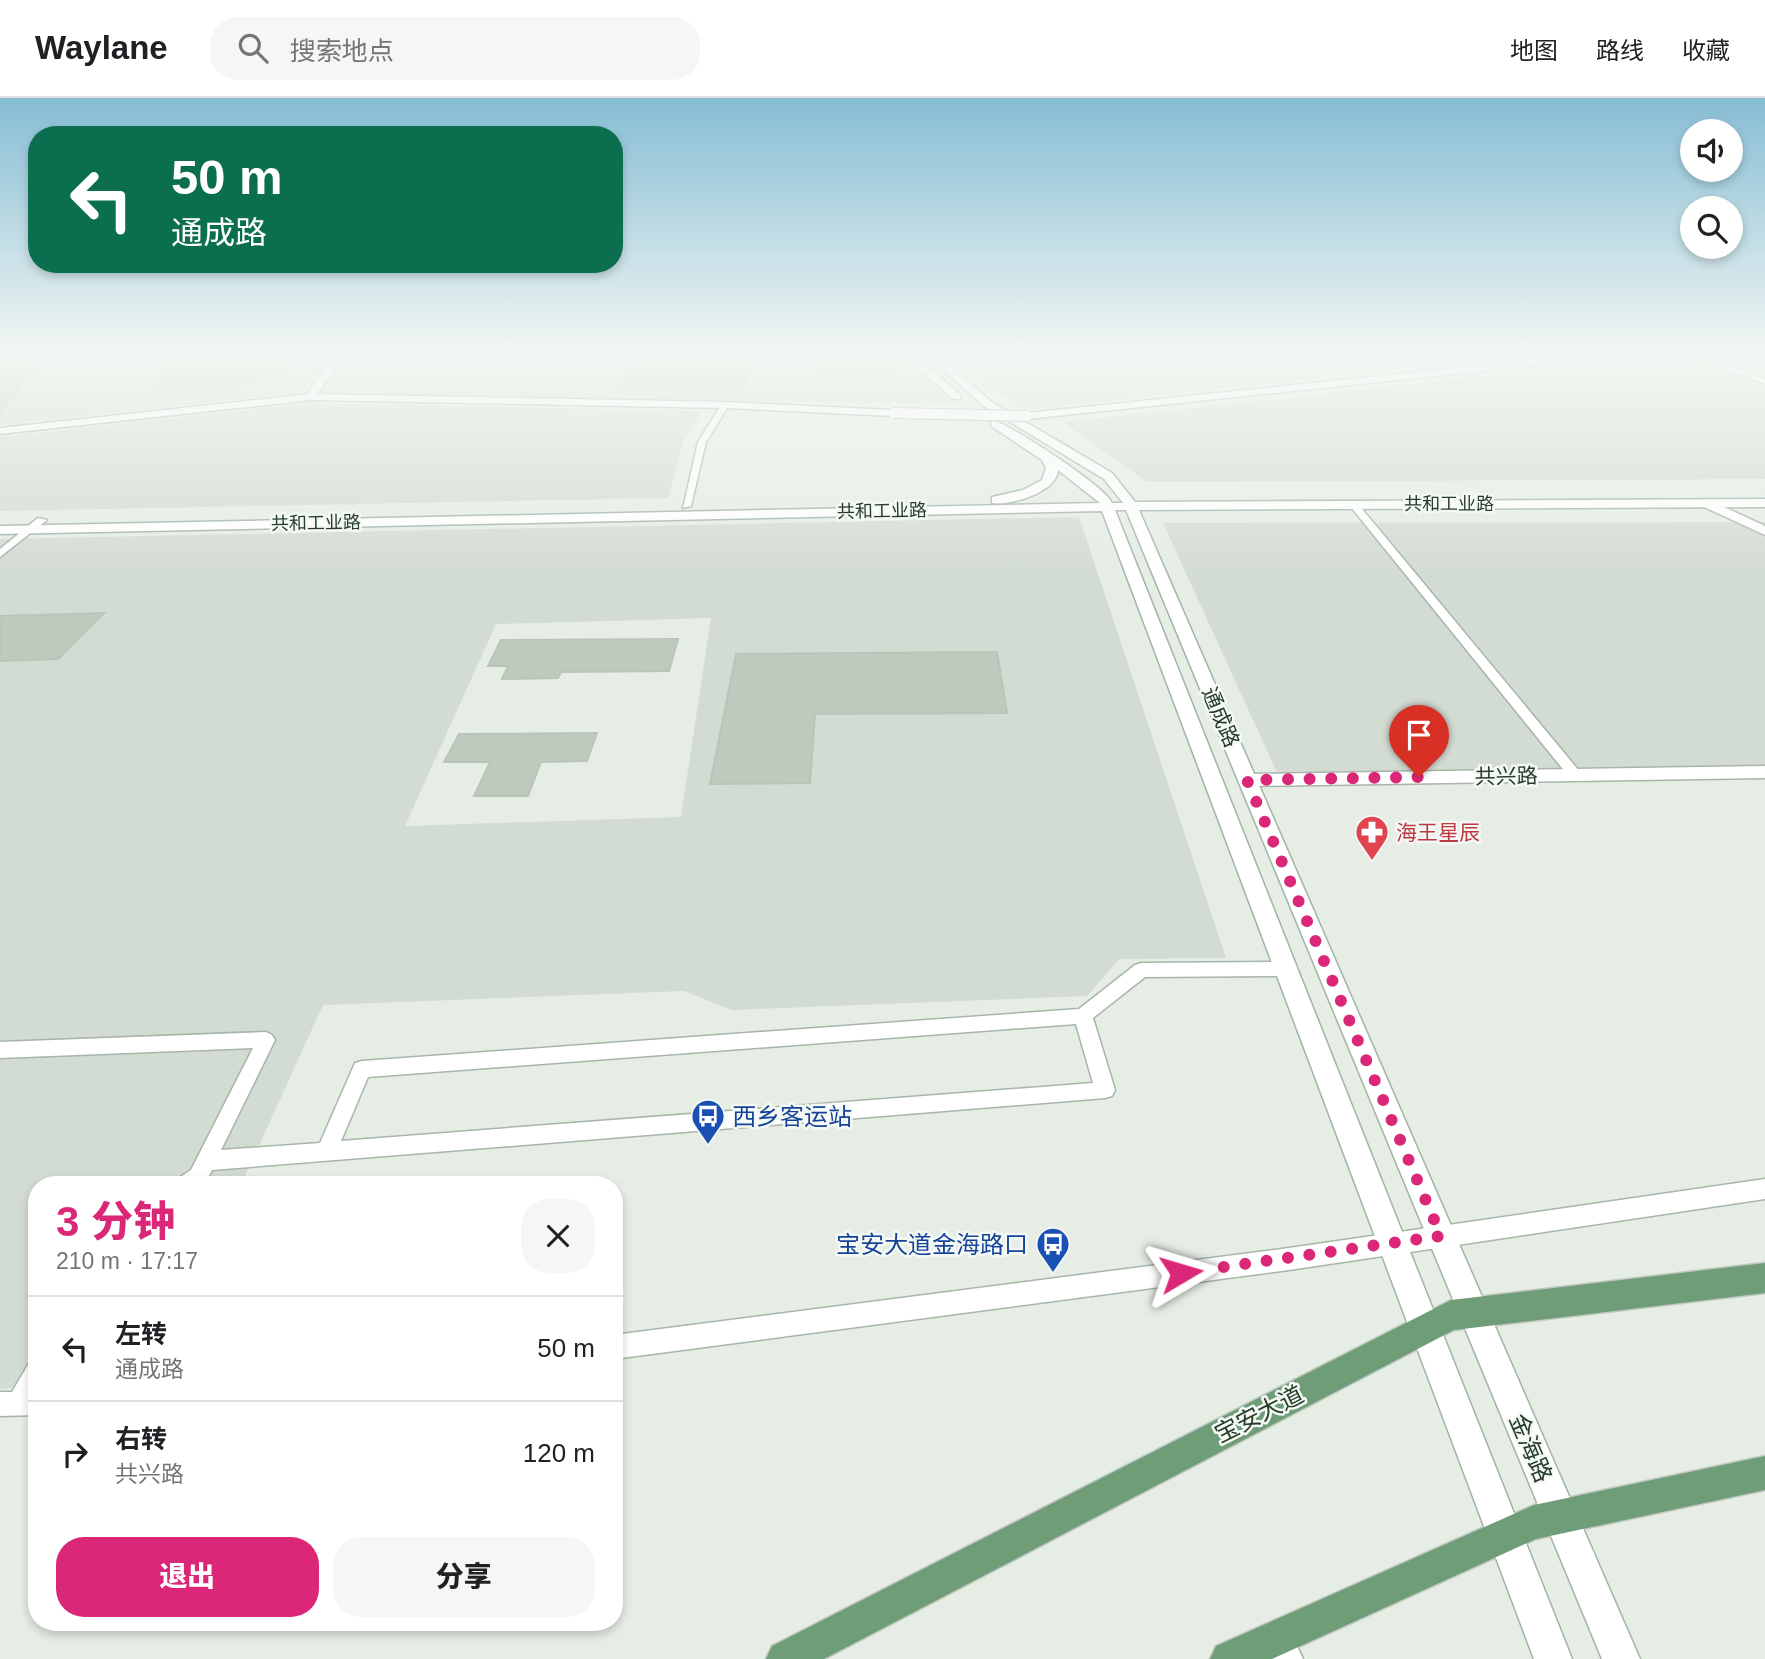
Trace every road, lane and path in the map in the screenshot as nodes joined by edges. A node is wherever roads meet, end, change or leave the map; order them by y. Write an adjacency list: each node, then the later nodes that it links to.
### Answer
1 (710, 430): 12 (lane)
2 (1004, 430): 4 (street)
3 (1031, 430): 8 (street, 通成路)
4 (1047, 457): 6 (street); 7 (street)
5 (1765, 495): 8 (street, 共和工业路)
6 (997, 500): 7 (street, 共和工业路); 12 (street, 共和工业路)
7 (1105, 502): 8 (street, 共和工业路); 15 (street, 共和工业路); 22 (street, 通成路)
8 (1129, 502): 11 (street, 共和工业路); 21 (street, 通成路)
9 (1707, 503): 10 (street, 共和工业路); 11 (street, 共和工业路); 17 (street)
10 (1765, 503)
11 (1354, 505): 20 (lane)
12 (686, 506): 14 (street, 共和工业路)
13 (0, 520): 14 (street, 共和工业路)
14 (42, 520): 15 (lane)
15 (30, 529): 16 (street, 共和工业路); 18 (lane)
16 (0, 530)
17 (1765, 531)
18 (0, 554)
19 (1765, 772): 20 (street, 共兴路)
20 (1575, 775): 21 (street, 共兴路)
21 (1247, 780): 29 (street, 通成路)
22 (1286, 970): 23 (lane); 30 (street, 通成路)
23 (1083, 1016): 25 (lane); 25 (lane)
24 (0, 1049): 26 (lane)
25 (326, 1152): 26 (lane)
26 (206, 1161): 27 (lane)
27 (198, 1176)
28 (1765, 1189): 29 (lane)
29 (1441, 1236): 30 (lane); 32 (street, 金海路)
30 (1392, 1243): 33 (street); 34 (lane)
31 (1765, 1278): 32 (main road, 宝安大道)
32 (1474, 1313): 33 (main road, 宝安大道); 38 (street, 金海路)
33 (1425, 1329): 39 (street); 40 (main road, 宝安大道)
34 (623, 1346)
35 (28, 1387): 36 (lane)
36 (19, 1403)
37 (1765, 1473): 38 (main road)
38 (1560, 1517): 39 (main road); 45 (street, 金海路)
39 (1505, 1536): 41 (main road); 44 (street)
40 (785, 1659)
41 (1229, 1659)
42 (1255, 1659): 43 (street)
43 (1284, 1659)
44 (1553, 1659)
45 (1621, 1659)

